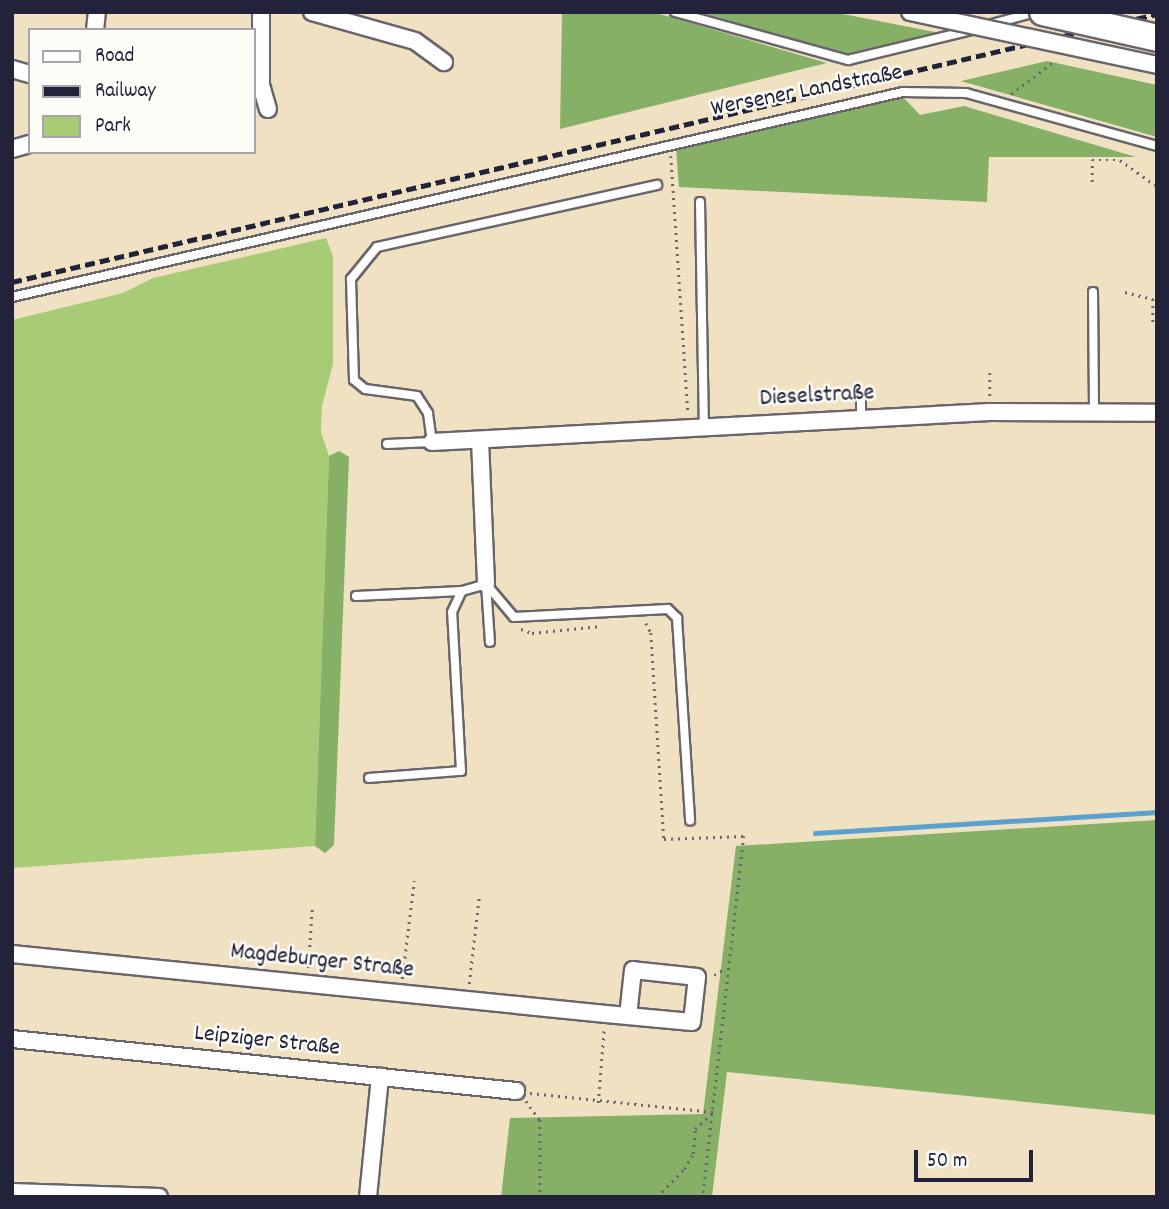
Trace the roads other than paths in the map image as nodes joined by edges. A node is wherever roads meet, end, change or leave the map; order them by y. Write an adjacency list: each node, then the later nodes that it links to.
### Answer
1 (261, 12): 10 (street)
2 (312, 12): 8 (street)
3 (675, 12): 5 (lane)
4 (910, 12): 9 (street, bridge)
5 (1036, 12)
6 (1043, 12): 7 (highway, bridge)
7 (1157, 38)
8 (444, 62)
9 (1157, 65)
10 (268, 109)
11 (1157, 146): 15 (lane, Wersener Landstraße)
12 (657, 185): 20 (lane)
13 (700, 202): 18 (lane)
14 (1093, 292): 16 (lane)
15 (12, 297)
16 (1094, 411): 17 (street, Dieselstraße); 18 (street, Dieselstraße)
17 (1157, 413)
18 (696, 426): 19 (street, Dieselstraße)
19 (480, 440): 20 (street, Dieselstraße); 22 (street)
20 (432, 442): 21 (lane)
21 (387, 444)
22 (486, 584): 23 (lane); 25 (lane); 27 (lane)
23 (462, 592): 24 (lane); 26 (lane)
24 (356, 596)
25 (490, 642)
26 (369, 778)
27 (690, 821)
28 (12, 954): 29 (street, Magdeburger Straße)
29 (628, 1016): 29 (street, Magdeburger Straße)
30 (12, 1039): 31 (street, Leipziger Straße)
31 (380, 1077): 32 (street, Leipziger Straße); 35 (street)
32 (516, 1091)
33 (12, 1192): 34 (street)
34 (159, 1197)
35 (368, 1197)

